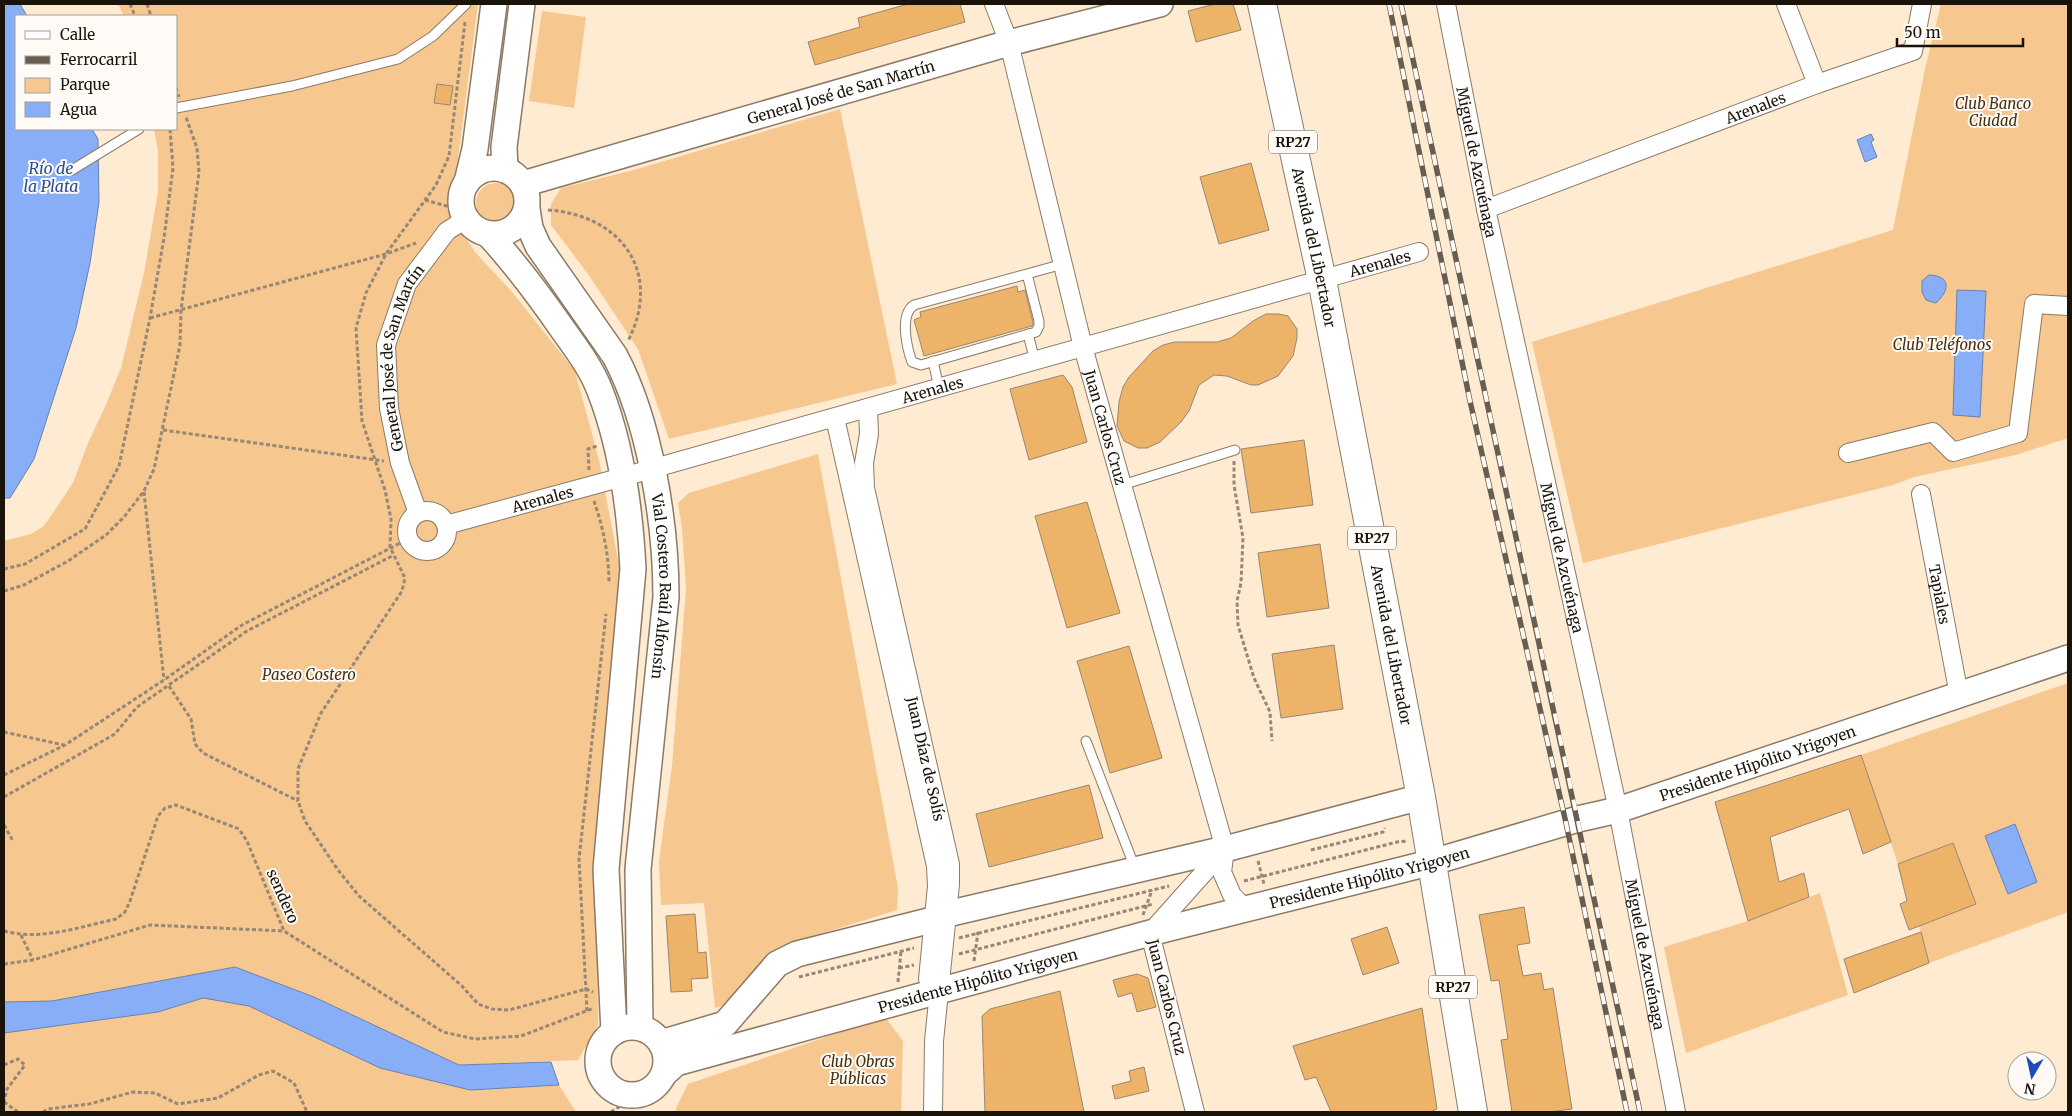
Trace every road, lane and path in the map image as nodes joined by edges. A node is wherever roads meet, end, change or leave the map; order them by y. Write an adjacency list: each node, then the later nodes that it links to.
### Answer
1 (494, 4): 17 (street)
2 (522, 4): 16 (street)
3 (994, 4): 10 (street, Juan Carlos Cruz)
4 (1160, 4): 10 (street, General José de San Martín)
5 (1262, 4): 27 (main road, Avenida del Libertador / RP27)
6 (1446, 4): 20 (street, Miguel de Azcuénaga)
7 (1786, 4): 11 (street)
8 (1922, 4): 11 (street, Arenales)
9 (466, 8): 12 (lane); 18 (path)
10 (1009, 44): 16 (street, General José de San Martín); 25 (street, Juan Carlos Cruz)
11 (1816, 84): 20 (street, Arenales)
12 (179, 107): 29 (path)
13 (137, 130): 15 (lane)
14 (170, 130): 30 (path)
15 (72, 170)
16 (514, 177): 17 (street); 19 (street)
17 (466, 182): 21 (street)
18 (425, 200): 21 (path); 24 (path)
19 (527, 209): 22 (street); 33 (street, Vial Costero Raúl Alfonsín); 33 (path)
20 (1486, 209): 72 (street, Miguel de Azcuénaga)
21 (458, 220): 22 (street); 24 (path); 44 (street, General José de San Martín)
22 (488, 234): 40 (street, Vial Costero Raúl Alfonsín)
23 (1419, 252): 27 (street, Arenales)
24 (386, 254): 29 (path); 43 (path)
25 (1063, 264): 26 (lane); 32 (street, Juan Carlos Cruz)
26 (1027, 274): 31 (lane); 34 (lane)
27 (1322, 280): 32 (street, Arenales); 70 (main road, Avenida del Libertador / RP27)
28 (2068, 306): 42 (street)
29 (181, 310): 30 (path); 39 (path)
30 (150, 318): 56 (path)
31 (1028, 334): 34 (lane); 35 (lane)
32 (1083, 347): 35 (street, Arenales); 47 (street, Juan Carlos Cruz)
33 (615, 356): 45 (street, Vial Costero Raúl Alfonsín)
34 (933, 361): 36 (lane)
35 (1035, 361): 36 (street, Arenales)
36 (939, 388): 37 (street, Arenales)
37 (868, 408): 38 (street, Arenales); 87 (street, Juan Díaz de Solís)
38 (834, 418): 45 (street, Arenales); 87 (street, Juan Díaz de Solís)
39 (163, 430): 43 (path); 49 (path)
40 (615, 440): 46 (street, Vial Costero Raúl Alfonsín); 48 (path)
41 (1235, 450): 47 (lane); 66 (path)
42 (1848, 453)
43 (376, 460): 44 (path); 54 (path)
44 (400, 463): 51 (street, General José de San Martín)
45 (652, 469): 46 (street, Arenales); 105 (street, Vial Costero Raúl Alfonsín)
46 (623, 477): 48 (street, Arenales); 102 (street, Vial Costero Raúl Alfonsín)
47 (1122, 485): 77 (street, Juan Carlos Cruz)
48 (589, 486): 52 (street, Arenales); 58 (path)
49 (144, 491): 57 (path); 61 (path)
50 (1921, 494): 63 (street, Tapiales)
51 (418, 513): 52 (street); 53 (street)
52 (446, 525): 53 (street)
53 (408, 539): 54 (path)
54 (390, 547): 55 (path); 61 (path)
55 (394, 555): 62 (path); 71 (path)
56 (4, 569)
57 (4, 591)
58 (608, 592)
59 (607, 611): 100 (path)
60 (2068, 658): 63 (street, Presidente Hipólito Yrigoyen)
61 (164, 680): 67 (path)
62 (168, 686): 69 (path); 71 (path)
63 (1959, 695): 72 (street, Presidente Hipólito Yrigoyen)
64 (4, 732): 67 (path)
65 (1086, 741): 81 (lane)
66 (1272, 741)
67 (65, 745): 68 (path)
68 (4, 775)
69 (4, 797)
70 (1412, 800): 75 (path); 76 (street); 79 (main road, Avenida del Libertador / RP27)
71 (298, 801): 100 (path)
72 (1618, 810): 79 (street, Presidente Hipólito Yrigoyen); 120 (street, Miguel de Azcuénaga)
73 (4, 825): 74 (path)
74 (13, 841)
75 (1306, 851)
76 (1256, 852): 77 (street); 77 (path); 78 (path); 84 (path)
77 (1224, 860): 80 (street); 82 (street, Juan Carlos Cruz); 86 (street, Juan Carlos Cruz)
78 (1268, 860)
79 (1433, 862): 84 (street, Presidente Hipólito Yrigoyen); 119 (main road, Avenida del Libertador / RP27)
80 (1162, 864): 81 (street); 83 (path)
81 (1136, 870): 85 (street)
82 (1198, 878): 83 (path); 93 (street, Juan Carlos Cruz)
83 (1152, 890): 91 (path); 93 (path)
84 (1270, 904): 86 (street, Presidente Hipólito Yrigoyen)
85 (981, 906): 87 (street); 91 (path)
86 (1246, 910): 93 (street, Presidente Hipólito Yrigoyen)
87 (940, 917): 88 (street); 94 (street, Juan Díaz de Solís)
88 (903, 927): 95 (path); 107 (street)
89 (4, 931): 92 (path, sendero)
90 (284, 931): 92 (path, sendero); 96 (path); 104 (path, sendero)
91 (978, 934): 94 (path); 99 (path)
92 (21, 936): 96 (path)
93 (1141, 936): 99 (street, Presidente Hipólito Yrigoyen); 118 (street, Juan Carlos Cruz)
94 (937, 943): 95 (path); 101 (street, Juan Díaz de Solís)
95 (901, 952): 98 (path); 103 (path)
96 (33, 960): 97 (path)
97 (4, 964)
98 (793, 979)
99 (970, 984): 101 (street, Presidente Hipólito Yrigoyen)
100 (586, 989): 102 (path); 104 (path)
101 (933, 994): 103 (street, Presidente Hipólito Yrigoyen); 116 (street, Juan Díaz de Solís); 117 (street, Juan Díaz de Solís)
102 (611, 1001): 104 (path, sendero); 106 (street, Vial Costero Raúl Alfonsín)
103 (894, 1004): 109 (street, Presidente Hipólito Yrigoyen)
104 (586, 1011)
105 (640, 1028): 106 (street); 107 (street)
106 (614, 1032): 110 (street)
107 (661, 1043): 109 (street)
108 (4, 1064): 111 (path)
109 (664, 1074): 110 (street)
110 (638, 1095): 115 (path)
111 (4, 1102): 112 (path)
112 (18, 1112)
113 (43, 1112): 114 (path)
114 (307, 1112)
115 (611, 1112)
116 (922, 1112)
117 (933, 1112)
118 (1195, 1112)
119 (1473, 1112)
120 (1676, 1112)

